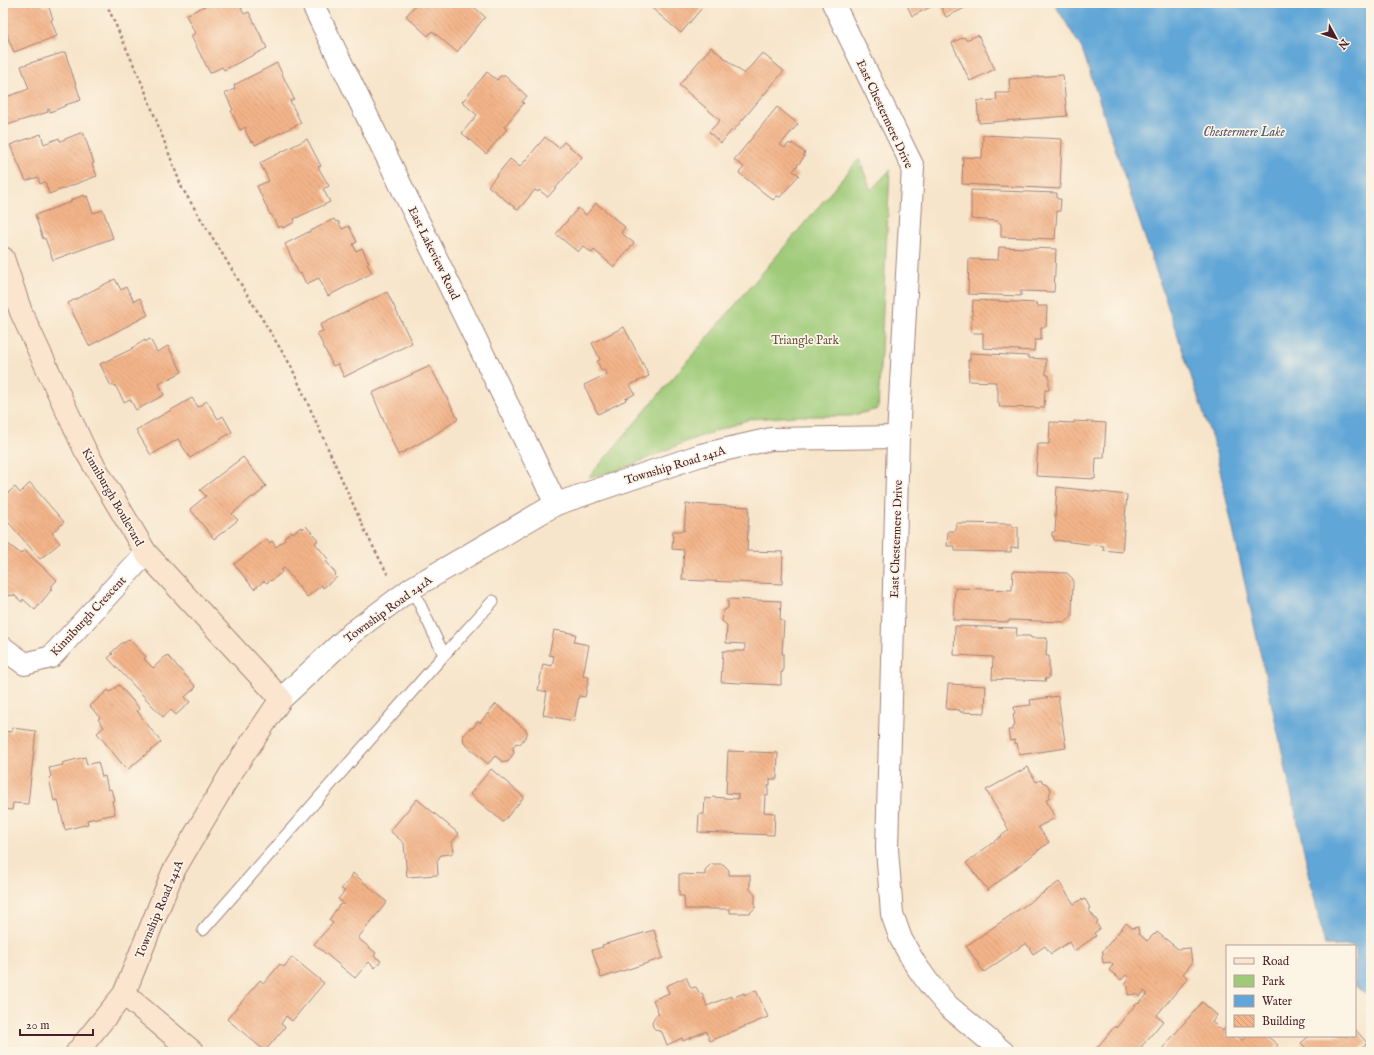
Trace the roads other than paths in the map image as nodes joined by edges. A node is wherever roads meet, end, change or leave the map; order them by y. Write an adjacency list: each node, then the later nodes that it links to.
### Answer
1 (312, 3): 5 (street, East Lakeview Road)
2 (832, 3): 4 (street, East Chestermere Drive)
3 (3, 258): 6 (street, Kinniburgh Boulevard)
4 (898, 437): 5 (street, Township Road 241A); 16 (street, East Chestermere Drive)
5 (556, 504): 7 (street, Township Road 241A)
6 (146, 553): 9 (street, Kinniburgh Crescent); 11 (street, Kinniburgh Boulevard)
7 (406, 592): 10 (lane); 11 (street, Township Road 241A)
8 (492, 601): 10 (lane)
9 (3, 648)
10 (444, 655): 12 (lane)
11 (281, 699): 13 (street, Township Road 241A)
12 (203, 930)
13 (124, 994): 14 (street, Township Road 241A); 15 (street)
14 (77, 1052)
15 (192, 1052)
16 (1003, 1052)

